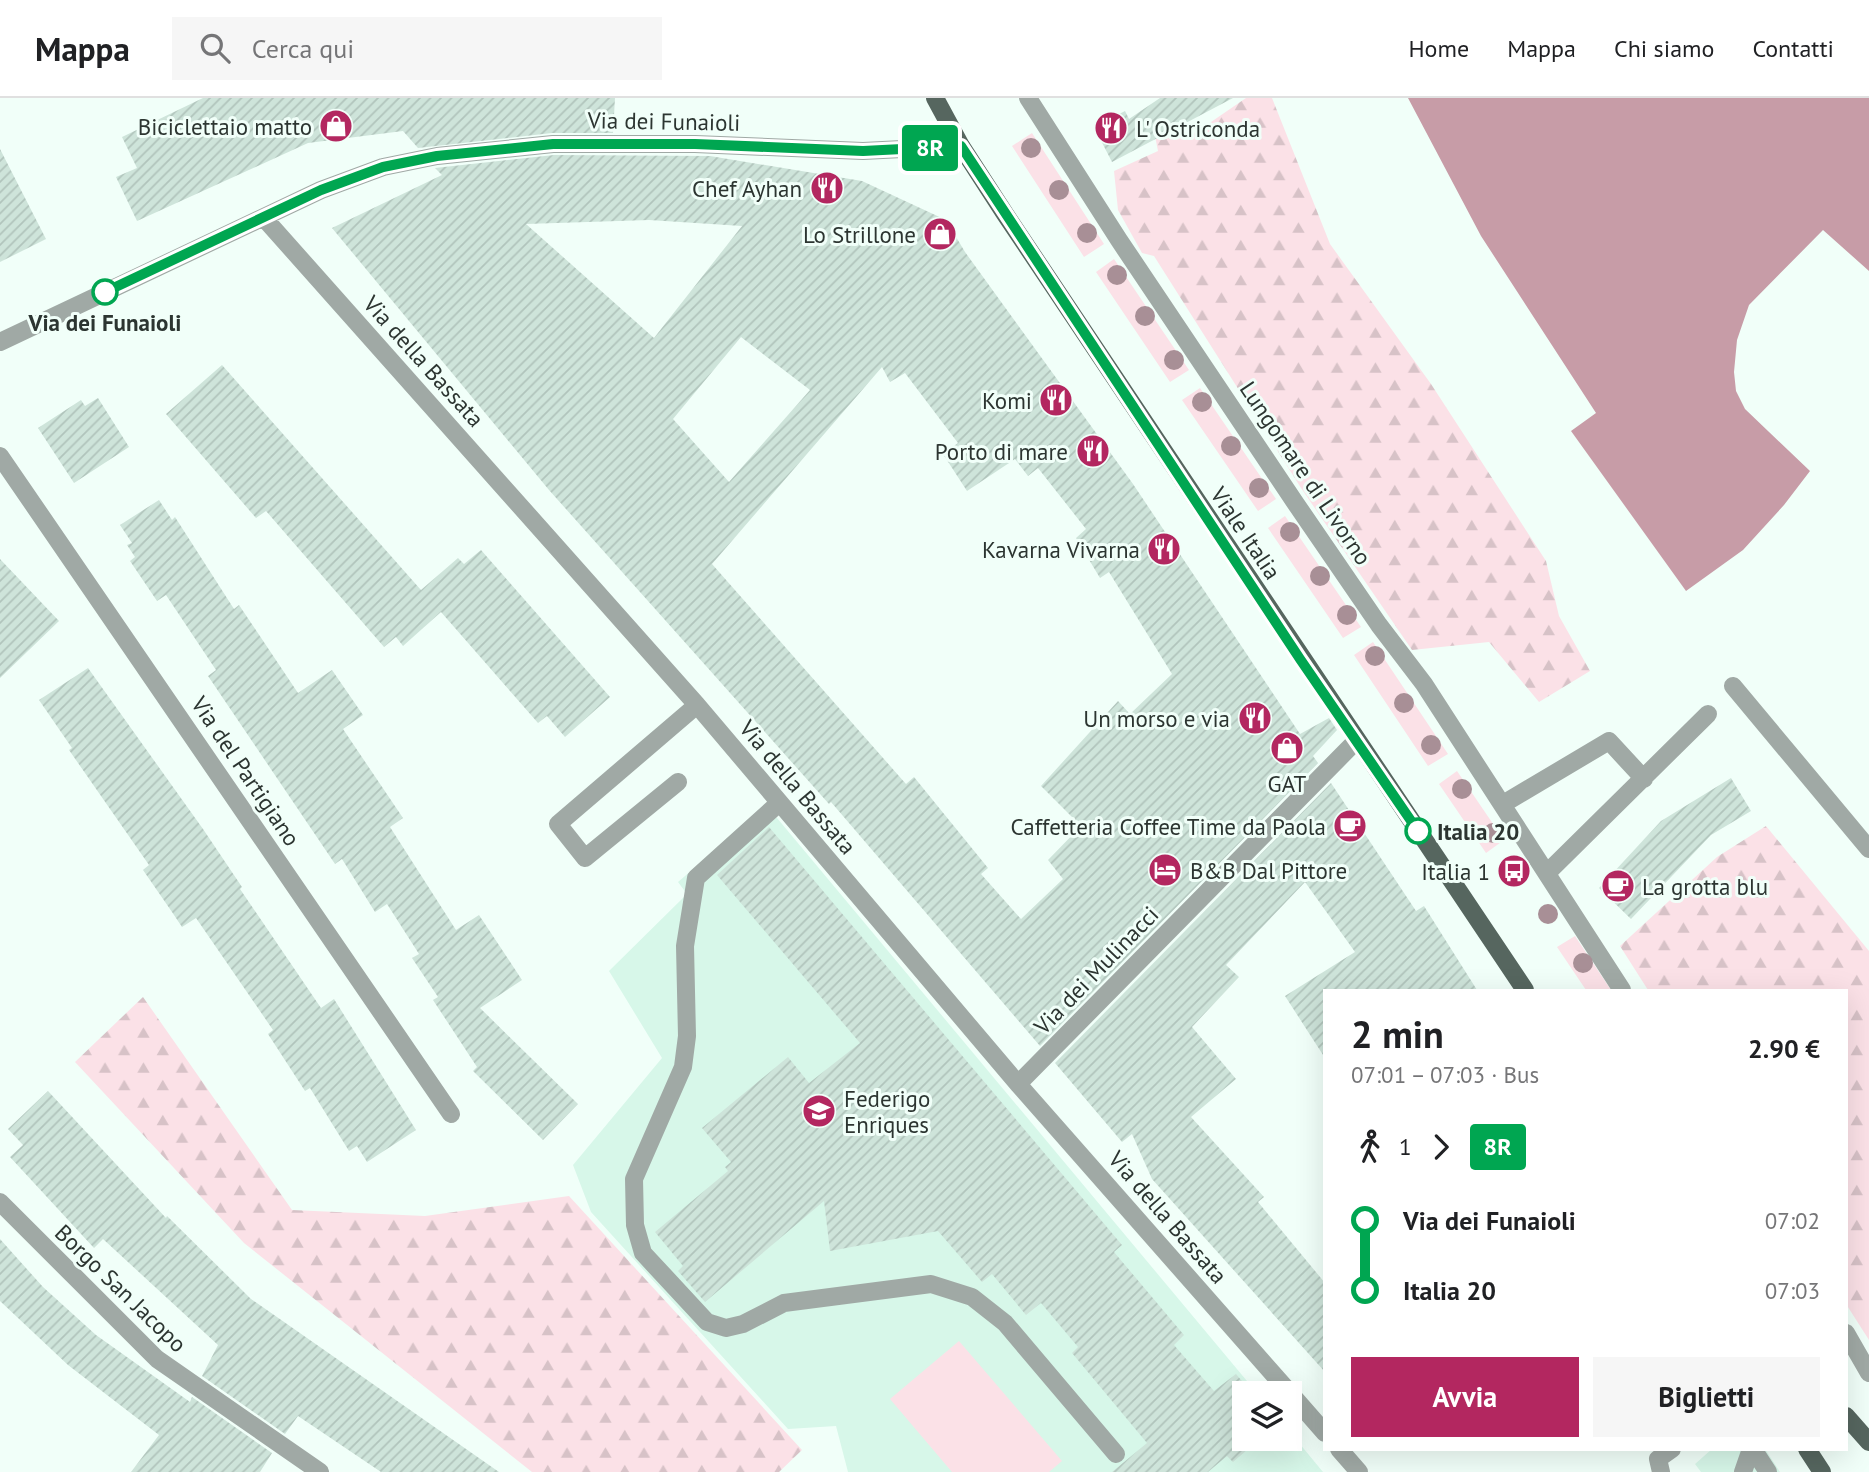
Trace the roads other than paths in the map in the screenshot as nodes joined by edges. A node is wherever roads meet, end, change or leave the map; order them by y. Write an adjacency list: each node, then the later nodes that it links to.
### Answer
1 (935, 98): 3 (main road, Viale Italia)
2 (1028, 98): 14 (street, Lungomare di Livorno)
3 (961, 146): 4 (street, Via dei Funaioli); 10 (main road, Viale Italia)
4 (264, 218): 5 (street, Via dei Funaioli); 8 (street, Via della Bassata)
5 (0, 342)
6 (0, 456): 20 (street, Via del Partigiano)
7 (1733, 686): 15 (street)
8 (697, 705): 12 (street); 13 (street, Via della Bassata)
9 (1708, 715): 11 (street)
10 (1357, 740): 17 (main road, Viale Italia); 19 (street, Via dei Mulinacci)
11 (1644, 779): 14 (street); 16 (street)
12 (678, 782)
13 (779, 803): 19 (street, Via della Bassata); 34 (street)
14 (1503, 804): 16 (street, Lungomare di Livorno)
15 (1869, 849)
16 (1547, 873): 18 (street, Lungomare di Livorno)
17 (1524, 989)
18 (1621, 989)
19 (1018, 1084): 24 (street, Via della Bassata)
20 (451, 1114)
21 (0, 1202): 35 (street, Borgo San Jacopo)
22 (1848, 1336): 23 (street)
23 (1869, 1373)
24 (1279, 1381)
25 (1302, 1407): 27 (street, Via della Bassata)
26 (1848, 1418): 28 (main road)
27 (1323, 1431)
28 (1869, 1442)
29 (1341, 1451): 36 (street)
30 (1669, 1451): 37 (street)
31 (1751, 1451): 38 (street)
32 (1753, 1451): 39 (street)
33 (1808, 1451): 40 (main road)
34 (1116, 1454)
35 (320, 1472)
36 (1359, 1472)
37 (1661, 1472)
38 (1743, 1472)
39 (1768, 1472)
40 (1822, 1472)

